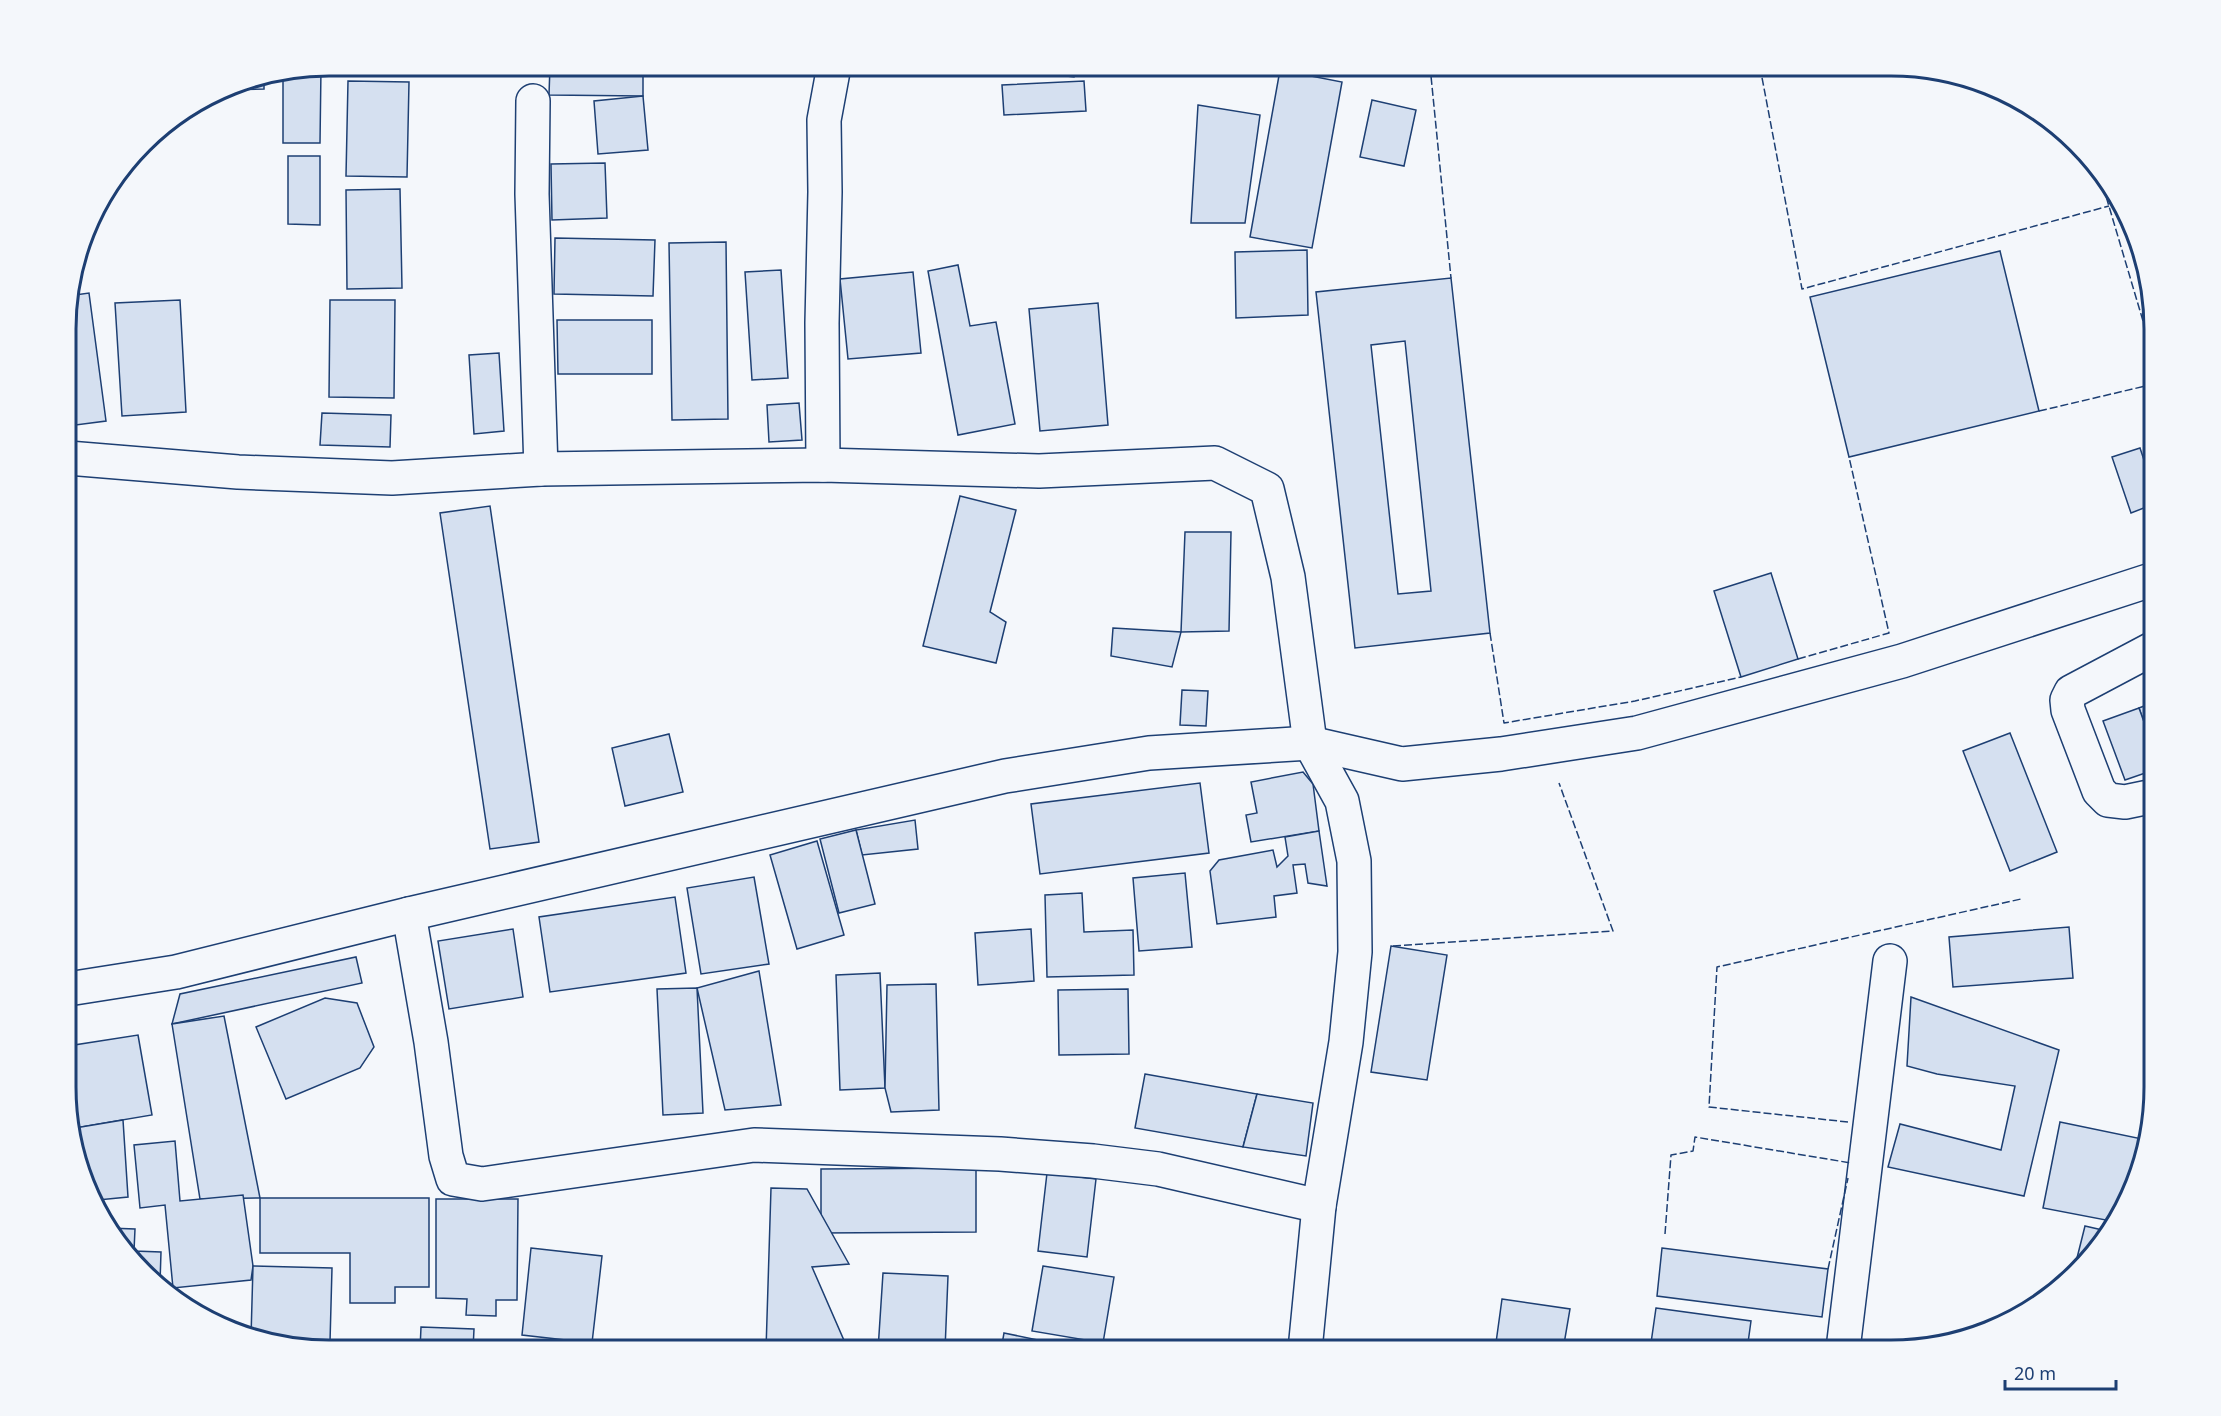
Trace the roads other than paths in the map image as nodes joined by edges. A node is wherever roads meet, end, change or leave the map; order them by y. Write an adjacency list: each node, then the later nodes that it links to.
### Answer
1 (832, 76): 4 (street)
2 (533, 101): 5 (street)
3 (76, 459): 5 (street)
4 (823, 465): 5 (street); 8 (street)
5 (541, 469)
6 (2144, 582): 8 (street)
7 (2144, 653): 9 (street)
8 (1310, 743): 10 (street); 13 (street)
9 (2144, 798)
10 (410, 914): 12 (street); 13 (street)
11 (1890, 962): 15 (street)
12 (76, 988)
13 (1319, 1206): 14 (street)
14 (1306, 1340)
15 (1844, 1340)

